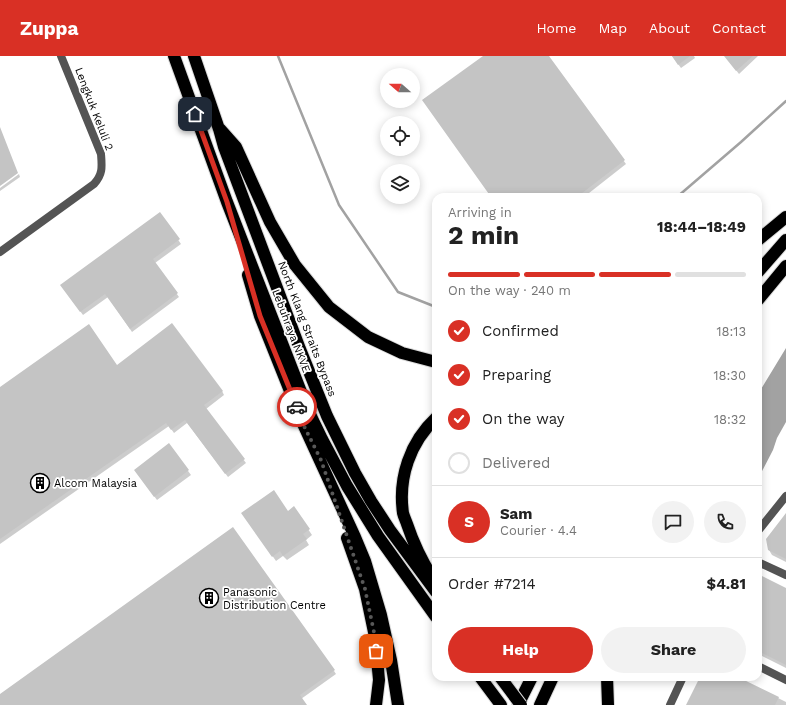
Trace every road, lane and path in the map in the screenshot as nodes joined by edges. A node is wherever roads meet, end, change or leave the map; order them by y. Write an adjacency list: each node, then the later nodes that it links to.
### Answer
1 (61, 56): 9 (street, Lengkuk Keluli 2)
2 (174, 56): 5 (highway, Lebuhraya NKVE)
3 (194, 56): 4 (highway, North Klang Straits Bypass)
4 (219, 129): 13 (highway); 21 (highway, North Klang Straits Bypass)
5 (227, 202): 15 (highway); 22 (highway, Lebuhraya NKVE)
6 (786, 217): 7 (highway)
7 (762, 237)
8 (786, 240): 11 (highway)
9 (0, 252)
10 (786, 266): 12 (highway)
11 (762, 267)
12 (762, 295)
13 (432, 361)
14 (432, 422): 20 (highway)
15 (321, 460): 31 (highway); 32 (highway)
16 (786, 496): 17 (street)
17 (762, 526)
18 (762, 564): 19 (street)
19 (786, 575)
20 (432, 576)
21 (432, 587)
22 (432, 611)
23 (762, 668): 24 (street)
24 (786, 680)
25 (483, 681): 33 (highway)
26 (503, 681): 35 (highway, bridge)
27 (530, 681): 34 (highway)
28 (551, 681): 36 (highway)
29 (607, 681): 37 (highway)
30 (681, 681): 38 (street)
31 (376, 705)
32 (398, 705)
33 (501, 705)
34 (518, 705)
35 (521, 705)
36 (540, 705)
37 (608, 705)
38 (670, 705)

